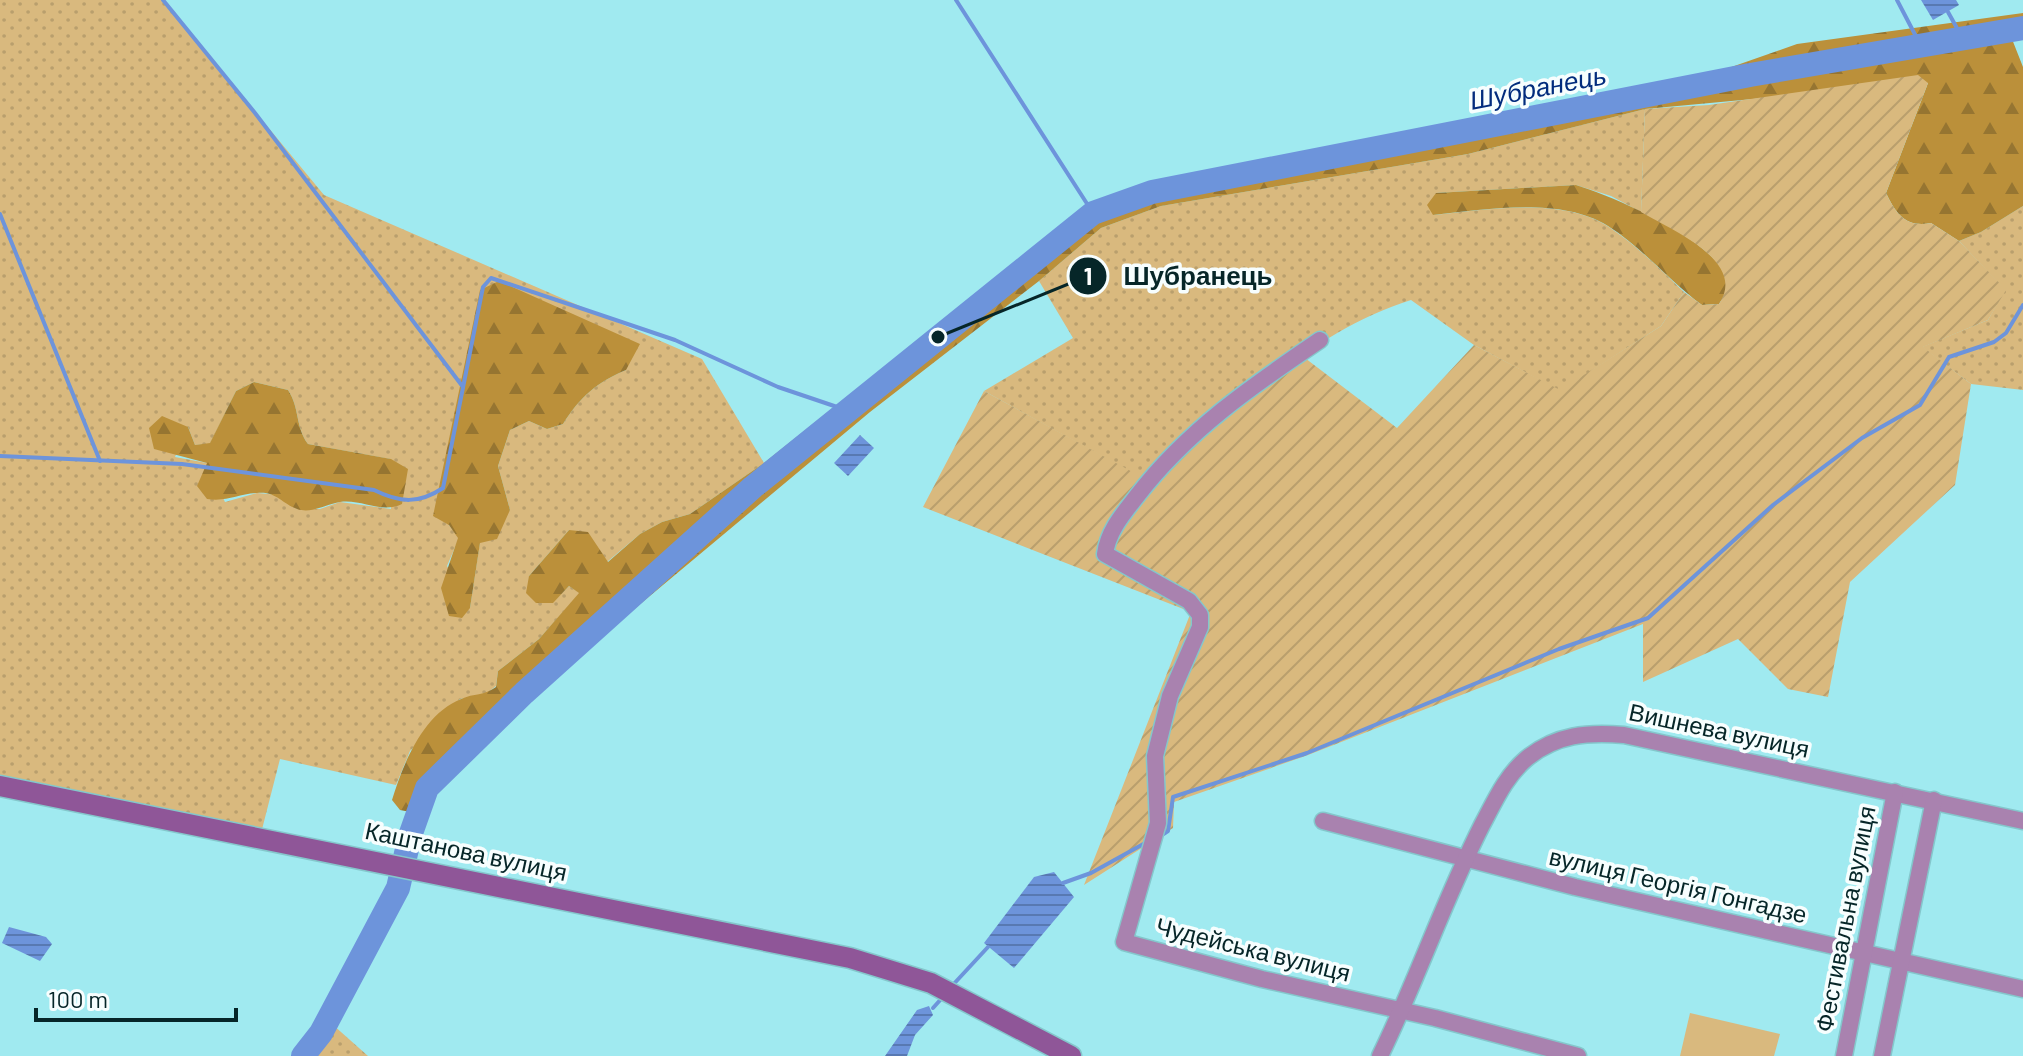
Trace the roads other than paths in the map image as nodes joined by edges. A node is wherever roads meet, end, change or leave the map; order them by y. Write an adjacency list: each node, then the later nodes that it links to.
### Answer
1 (1320, 340): 11 (street, Чудейська вулиця)
2 (0, 786): 12 (main road, Каштанова вулиця)
3 (1895, 792): 4 (street, Вишнева вулиця); 7 (street, Вишнева вулиця); 8 (street, Фестивальна вулиця)
4 (1934, 800): 5 (street, Вишнева вулиця); 9 (street)
5 (2021, 817)
6 (1323, 821): 7 (street, вулиця Георгія Гонгадзе)
7 (1464, 860): 8 (street, вулиця Георгія Гонгадзе); 11 (street, Вишнева вулиця)
8 (1862, 953): 9 (street, вулиця Георгія Гонгадзе); 15 (street, Фестивальна вулиця)
9 (1899, 961): 10 (street, вулиця Георгія Гонгадзе); 16 (street)
10 (2023, 989)
11 (1401, 1012): 13 (street, Вишнева вулиця); 14 (street, Чудейська вулиця)
12 (1071, 1056)
13 (1380, 1056)
14 (1578, 1056)
15 (1844, 1056)
16 (1882, 1056)

